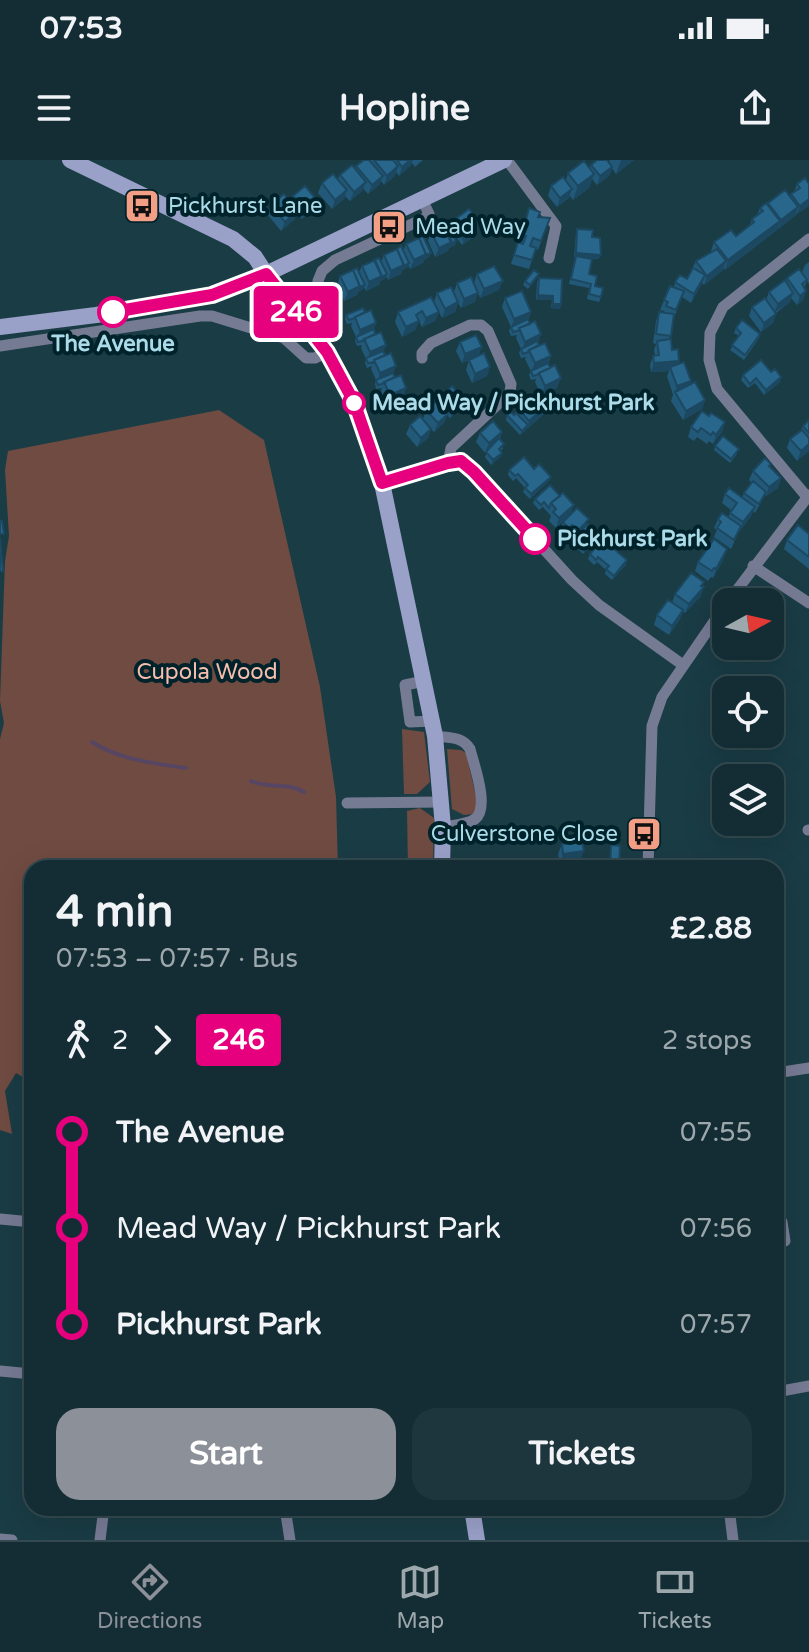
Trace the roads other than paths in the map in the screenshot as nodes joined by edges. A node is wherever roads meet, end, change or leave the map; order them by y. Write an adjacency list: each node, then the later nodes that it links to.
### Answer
1 (70, 160): 6 (street)
2 (506, 160): 3 (street); 5 (street)
3 (422, 199): 6 (street); 7 (street)
4 (809, 239): 15 (street)
5 (549, 258)
6 (266, 274): 9 (street); 11 (street)
7 (318, 281)
8 (328, 315): 11 (street)
9 (0, 327)
10 (0, 346): 11 (street)
11 (324, 347): 14 (street)
12 (422, 358): 13 (street)
13 (448, 463): 14 (street); 20 (street)
14 (382, 483): 21 (street)
15 (808, 496): 16 (street)
16 (753, 566): 17 (street); 18 (street)
17 (738, 588)
18 (809, 603)
19 (712, 624): 20 (street)
20 (683, 665): 26 (street)
21 (434, 728): 22 (street); 24 (street)
22 (441, 802): 23 (street); 24 (street)
23 (347, 803)
24 (443, 827): 25 (street)
25 (442, 860)
26 (648, 860)
27 (809, 1068): 28 (street)
28 (784, 1072)
29 (0, 1211): 31 (street)
30 (0, 1219): 31 (street)
31 (15, 1221): 32 (street)
32 (24, 1222)
33 (784, 1235): 34 (street)
34 (785, 1241)
35 (0, 1371): 36 (street)
36 (24, 1373)
37 (809, 1386): 38 (street)
38 (784, 1391)
39 (103, 1516): 45 (street)
40 (286, 1516): 46 (street)
41 (473, 1516): 47 (street)
42 (730, 1516): 48 (street)
43 (0, 1539): 44 (street)
44 (12, 1540)
45 (100, 1540)
46 (290, 1540)
47 (477, 1540)
48 (733, 1540)

